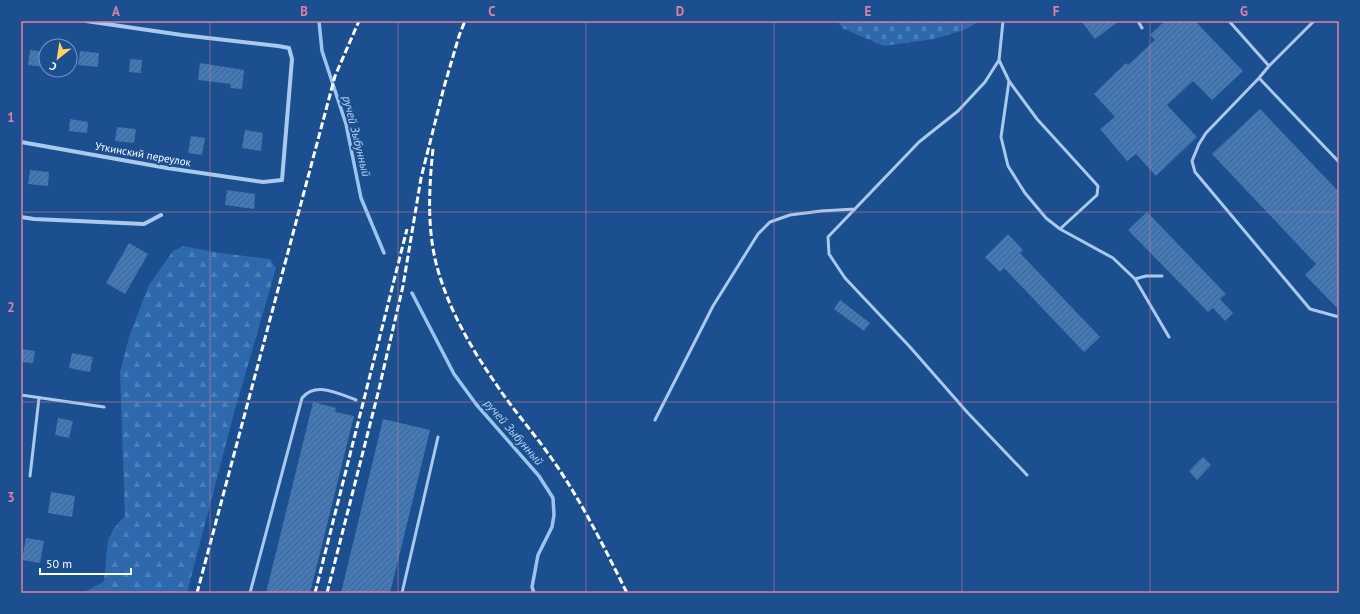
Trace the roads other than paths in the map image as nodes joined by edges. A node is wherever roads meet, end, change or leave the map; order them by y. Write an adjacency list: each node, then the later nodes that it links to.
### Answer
1 (86, 21): 11 (street, Уткинский переулок)
2 (1003, 21): 7 (lane)
3 (1138, 21): 6 (lane)
4 (1228, 21): 8 (lane)
5 (1314, 21): 8 (lane)
6 (1142, 28)
7 (999, 60): 10 (lane); 13 (lane)
8 (1269, 66): 9 (lane)
9 (1260, 78): 12 (lane); 19 (lane)
10 (1009, 81): 16 (lane); 16 (lane)
11 (21, 142)
12 (1339, 162)
13 (855, 209): 25 (lane); 27 (lane)
14 (161, 214): 15 (street)
15 (21, 217)
16 (1060, 229): 18 (lane)
17 (1162, 276): 18 (lane)
18 (1135, 278): 20 (lane)
19 (1339, 317)
20 (1169, 337)
21 (21, 395): 22 (lane)
22 (39, 398): 24 (lane); 28 (lane)
23 (356, 400): 29 (lane)
24 (104, 407)
25 (655, 420)
26 (438, 437): 30 (lane)
27 (1027, 475)
28 (30, 476)
29 (250, 593)
30 (402, 593)

